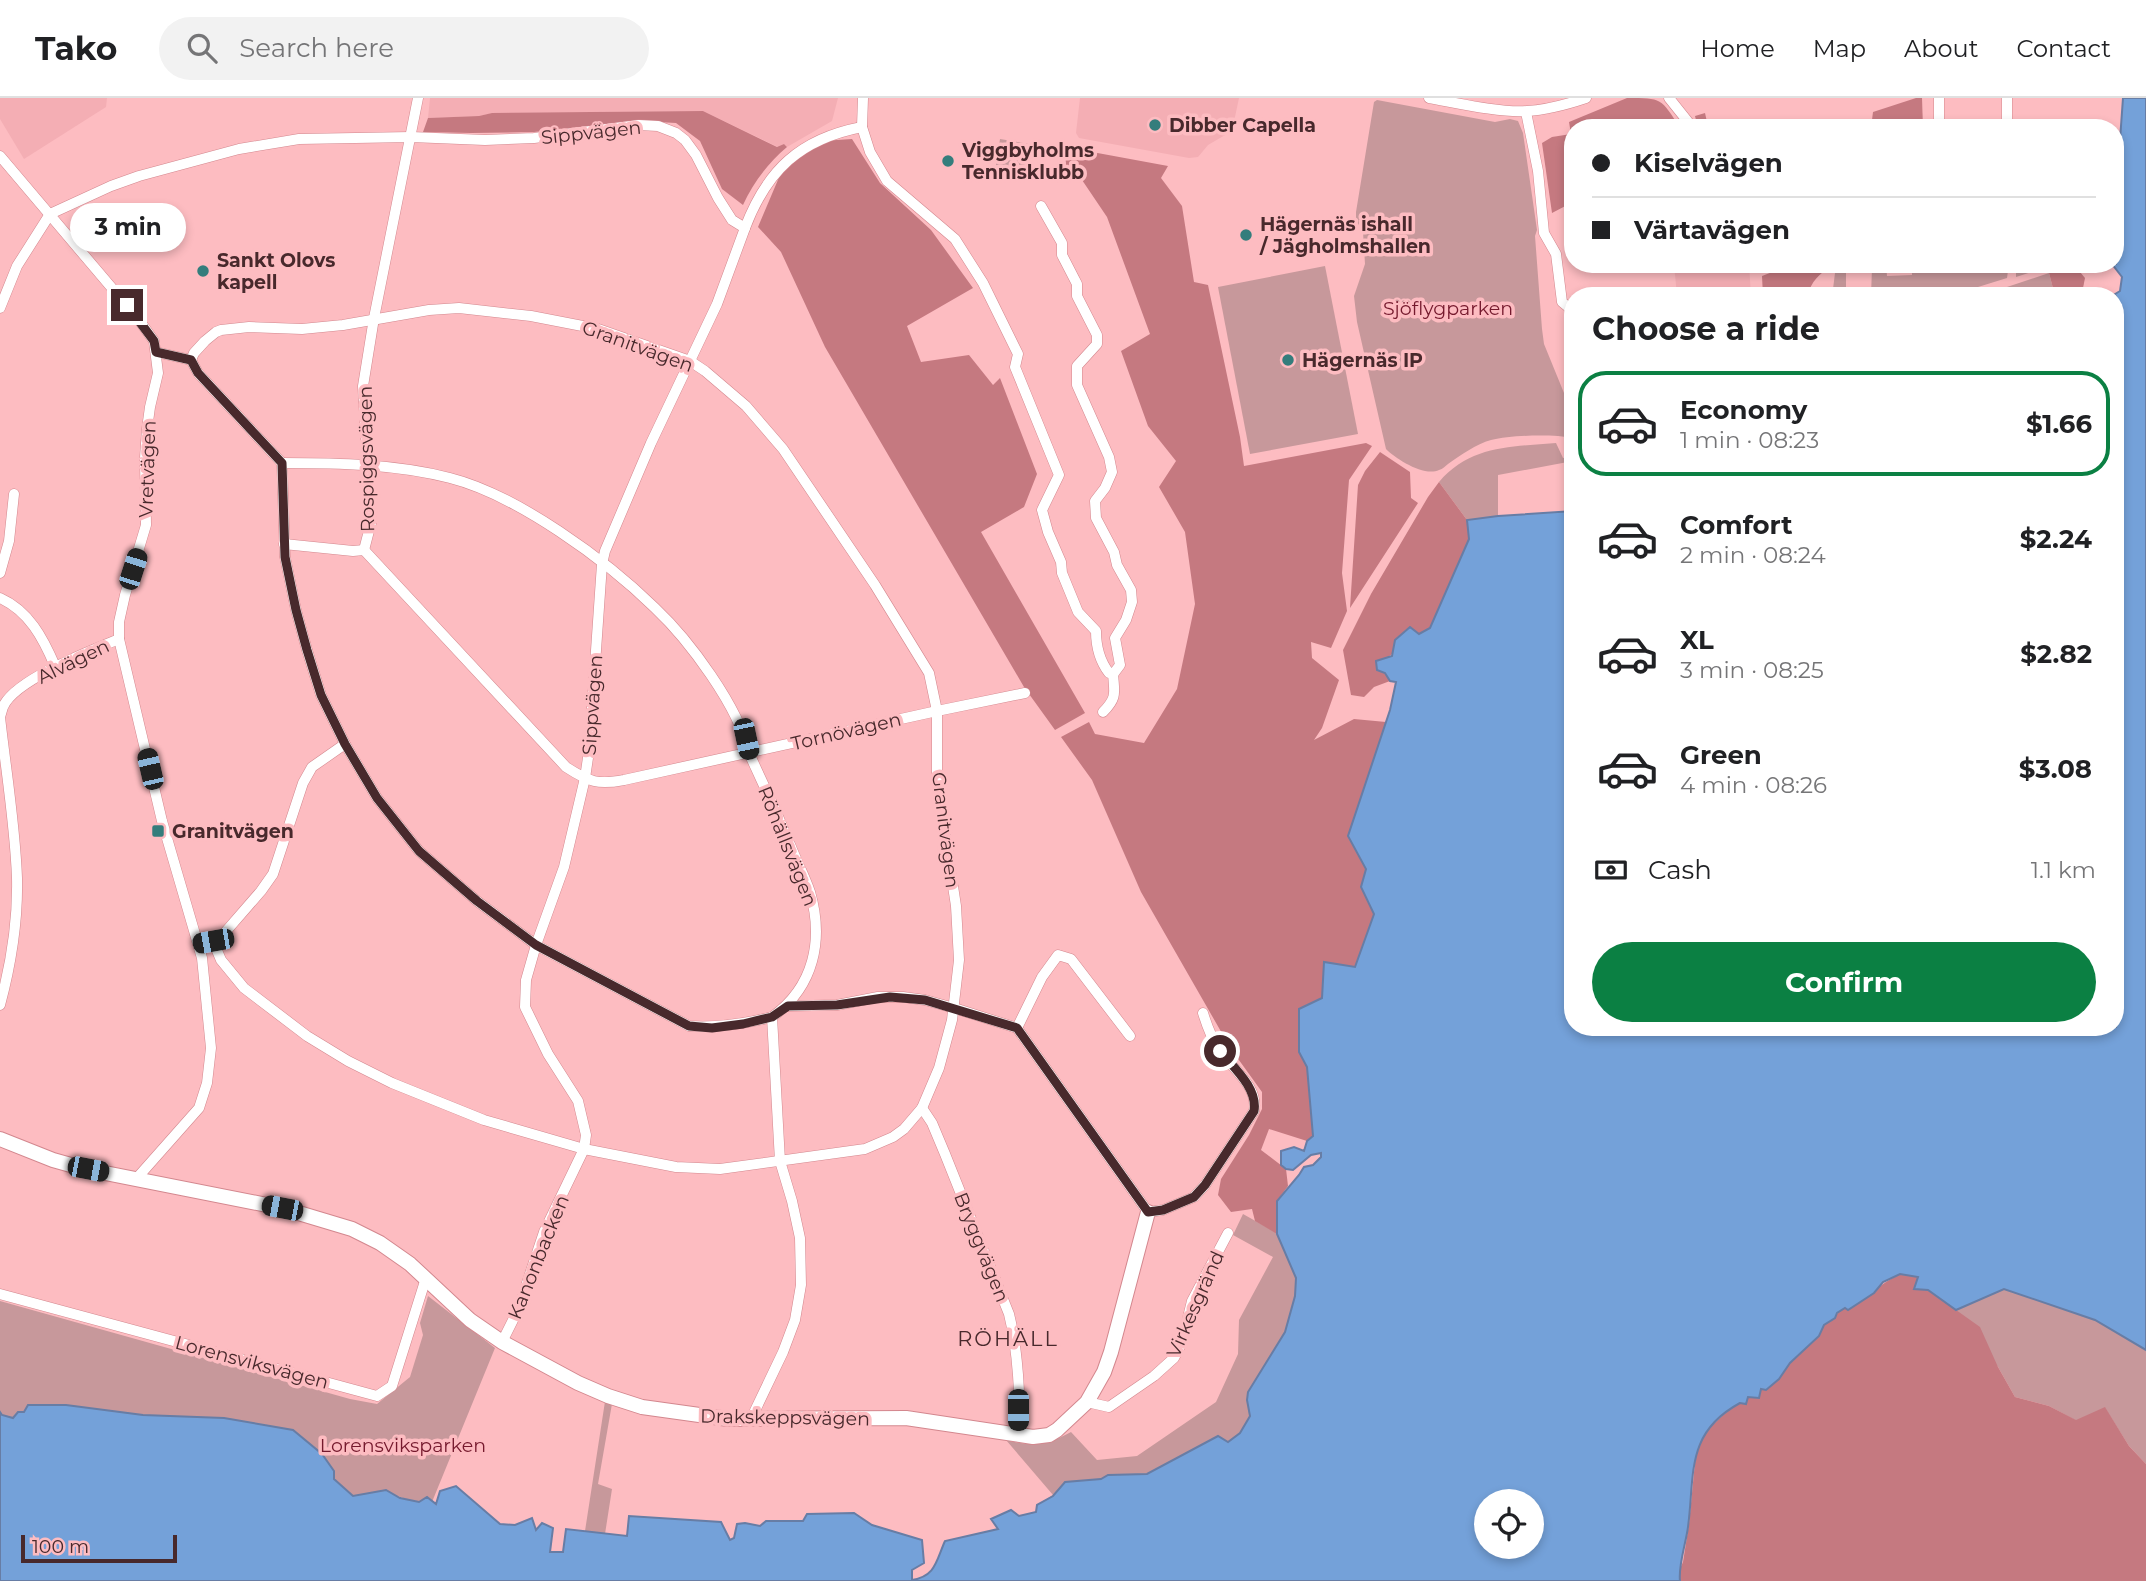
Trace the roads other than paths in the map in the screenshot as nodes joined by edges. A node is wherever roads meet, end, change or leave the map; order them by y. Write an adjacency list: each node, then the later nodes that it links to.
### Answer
1 (418, 98): 13 (street, Rospiggsvägen)
2 (863, 98): 12 (street)
3 (1429, 98): 8 (street)
4 (1586, 98): 8 (street)
5 (1669, 98): 9 (street)
6 (1939, 98): 10 (street)
7 (2007, 98): 11 (street)
8 (1526, 112): 18 (street)
9 (1686, 119)
10 (1939, 119)
11 (2007, 119)
12 (862, 127): 17 (street); 34 (street)
13 (411, 137): 16 (street, Sippvägen); 17 (street, Sippvägen); 20 (street, Rospiggsvägen)
14 (0, 156): 16 (street)
15 (1041, 206): 34 (street)
16 (50, 214): 19 (street); 21 (street)
17 (745, 228): 23 (street, Sippvägen)
18 (1564, 304)
19 (0, 309)
20 (374, 318): 22 (street, Granitvägen); 23 (street, Granitvägen); 25 (street, Rospiggsvägen)
21 (156, 352): 22 (street); 32 (street, Vretvägen)
22 (191, 360): 24 (street)
23 (690, 361): 29 (street, Sippvägen); 36 (street, Granitvägen)
24 (282, 463): 25 (street, Röhällsvägen); 27 (street)
25 (369, 466): 28 (street, Rospiggsvägen); 29 (street, Röhällsvägen)
26 (14, 494): 30 (street)
27 (284, 544): 28 (street); 38 (street)
28 (365, 550): 40 (street, Rospiggsvägen)
29 (602, 564): 39 (street, Röhällsvägen); 40 (street, Sippvägen)
30 (0, 573)
31 (0, 598): 33 (street)
32 (119, 639): 33 (street, Alvägen); 42 (street, Vretvägen)
33 (55, 666): 44 (street, Alvägen)
34 (1113, 673): 37 (street)
35 (1025, 694): 36 (street, Tornövägen)
36 (937, 711): 39 (street, Tornövägen); 46 (street, Granitvägen)
37 (1103, 712)
38 (345, 744): 41 (street); 43 (street)
39 (749, 753): 40 (street, Tornövägen); 45 (street, Röhällsvägen)
40 (585, 778): 43 (street, Kanonbacken)
41 (213, 941): 42 (street); 53 (street, Granitvägen)
42 (198, 944): 55 (street, Vretvägen)
43 (536, 945): 48 (street); 53 (street, Kanonbacken)
44 (0, 1005)
45 (788, 1006): 46 (street); 48 (street, Röhällsvägen)
46 (954, 1008): 49 (street); 51 (street, Granitvägen)
47 (1203, 1013): 56 (street)
48 (772, 1017): 54 (street)
49 (1017, 1028): 50 (street); 56 (street)
50 (1130, 1036)
51 (922, 1108): 54 (street, Granitvägen); 63 (street, Bryggvägen)
52 (0, 1139): 55 (street, Drakskeppsvägen)
53 (583, 1149): 54 (street, Granitvägen); 60 (street, Kanonbacken)
54 (780, 1161): 62 (street)
55 (137, 1178): 58 (street, Drakskeppsvägen)
56 (1148, 1212): 61 (street, Drakskeppsvägen)
57 (1228, 1233): 61 (street, Virkesgränd)
58 (426, 1278): 59 (street, Lorensviksvägen); 60 (street, Drakskeppsvägen)
59 (0, 1294)
60 (502, 1342): 62 (street, Drakskeppsvägen)
61 (1087, 1402): 63 (street, Drakskeppsvägen)
62 (751, 1419): 63 (street, Drakskeppsvägen)
63 (1015, 1434)

